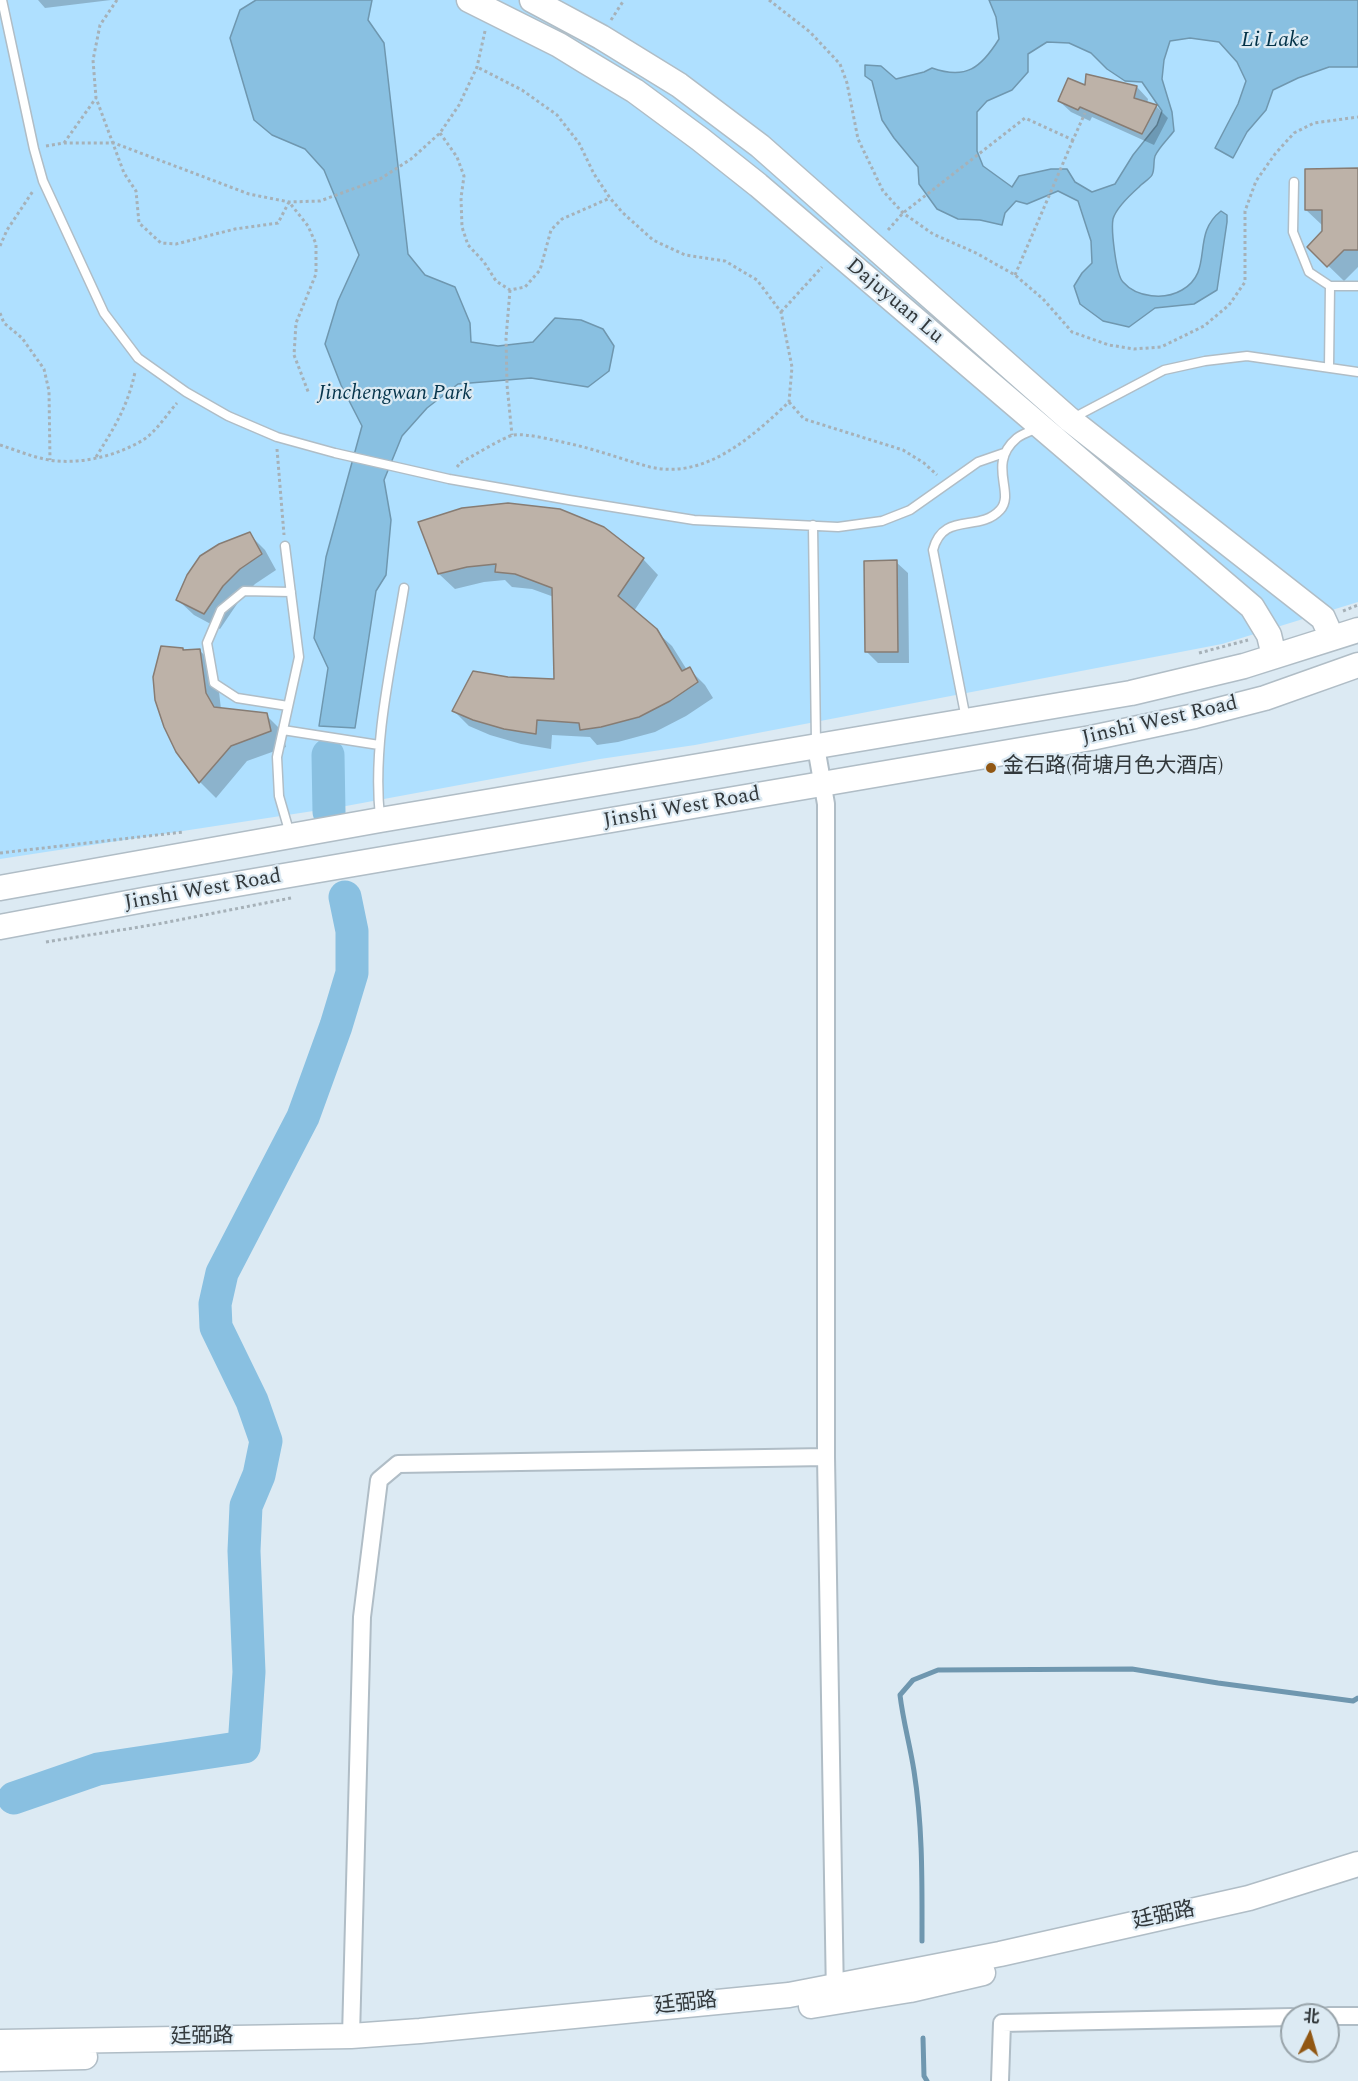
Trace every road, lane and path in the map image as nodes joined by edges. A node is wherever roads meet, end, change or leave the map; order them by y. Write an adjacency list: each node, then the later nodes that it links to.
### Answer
1 (2, 0): 6 (lane)
2 (117, 0): 9 (path)
3 (469, 0): 7 (main road, Dajuyuan Lu)
4 (532, 0): 37 (main road, Dajuyuan Lu)
5 (769, 0): 21 (path)
6 (2, 11): 16 (lane)
7 (490, 12): 8 (path); 37 (main road, Dajuyuan Lu)
8 (477, 67): 12 (path); 19 (path)
9 (96, 98): 14 (path); 15 (path)
10 (1085, 113): 13 (path)
11 (1358, 117): 25 (path)
12 (440, 133): 20 (path); 28 (path)
13 (1073, 140): 21 (path); 25 (path)
14 (64, 143): 15 (path); 16 (path)
15 (114, 143): 20 (path); 20 (path)
16 (34, 149): 17 (lane)
17 (43, 181): 23 (path); 31 (lane)
18 (1294, 182): 26 (lane)
19 (610, 198): 28 (path); 29 (path)
20 (289, 202): 35 (path)
21 (903, 213): 22 (path); 25 (path)
22 (885, 233)
23 (0, 246)
24 (825, 259): 29 (path)
25 (1015, 275)
26 (1330, 286): 27 (lane); 32 (lane)
27 (1358, 286)
28 (510, 290): 38 (path)
29 (781, 312): 36 (path)
30 (0, 313): 43 (path)
31 (138, 358): 34 (lane); 42 (path)
32 (1329, 367): 33 (lane); 37 (lane)
33 (1358, 372)
34 (186, 392): 39 (lane); 42 (path)
35 (309, 394)
36 (789, 402): 38 (path); 45 (path)
37 (1055, 423): 41 (lane); 51 (main road, Dajuyuan Lu); 52 (main road, Dajuyuan Lu)
38 (512, 435): 44 (path)
39 (277, 436): 44 (lane); 47 (path)
40 (0, 445): 43 (path)
41 (1004, 453): 45 (lane); 55 (lane)
42 (95, 457): 43 (path)
43 (50, 460)
44 (449, 478): 46 (lane)
45 (947, 485): 46 (lane)
46 (813, 525): 58 (lane)
47 (285, 546): 49 (lane)
48 (404, 588): 57 (lane)
49 (291, 591): 54 (lane); 54 (lane)
50 (1358, 630): 51 (main road, Jinshi West Road)
51 (1332, 638): 52 (main road, Jinshi West Road)
52 (1274, 656): 55 (main road, Jinshi West Road)
53 (1358, 665): 59 (main road, Jinshi West Road)
54 (288, 706): 56 (lane)
55 (967, 721): 58 (main road, Jinshi West Road)
56 (283, 730): 57 (lane); 61 (lane)
57 (379, 745): 60 (lane)
58 (816, 747): 59 (street); 60 (main road, Jinshi West Road)
59 (822, 785): 63 (main road, Jinshi West Road); 64 (street)
60 (380, 820): 61 (main road, Jinshi West Road)
61 (291, 837): 62 (main road, Jinshi West Road)
62 (0, 888)
63 (0, 927)
64 (826, 1457): 67 (street); 71 (street)
65 (1358, 1864): 67 (main road, 廷弼路)
66 (1358, 1881): 67 (main road, 廷弼路)
67 (835, 1995): 71 (main road, 廷弼路); 73 (main road, 廷弼路)
68 (1340, 2016): 69 (street)
69 (1358, 2016)
70 (1280, 2017): 74 (street)
71 (351, 2036): 72 (main road, 廷弼路)
72 (0, 2042)
73 (0, 2059)
74 (1000, 2081)

